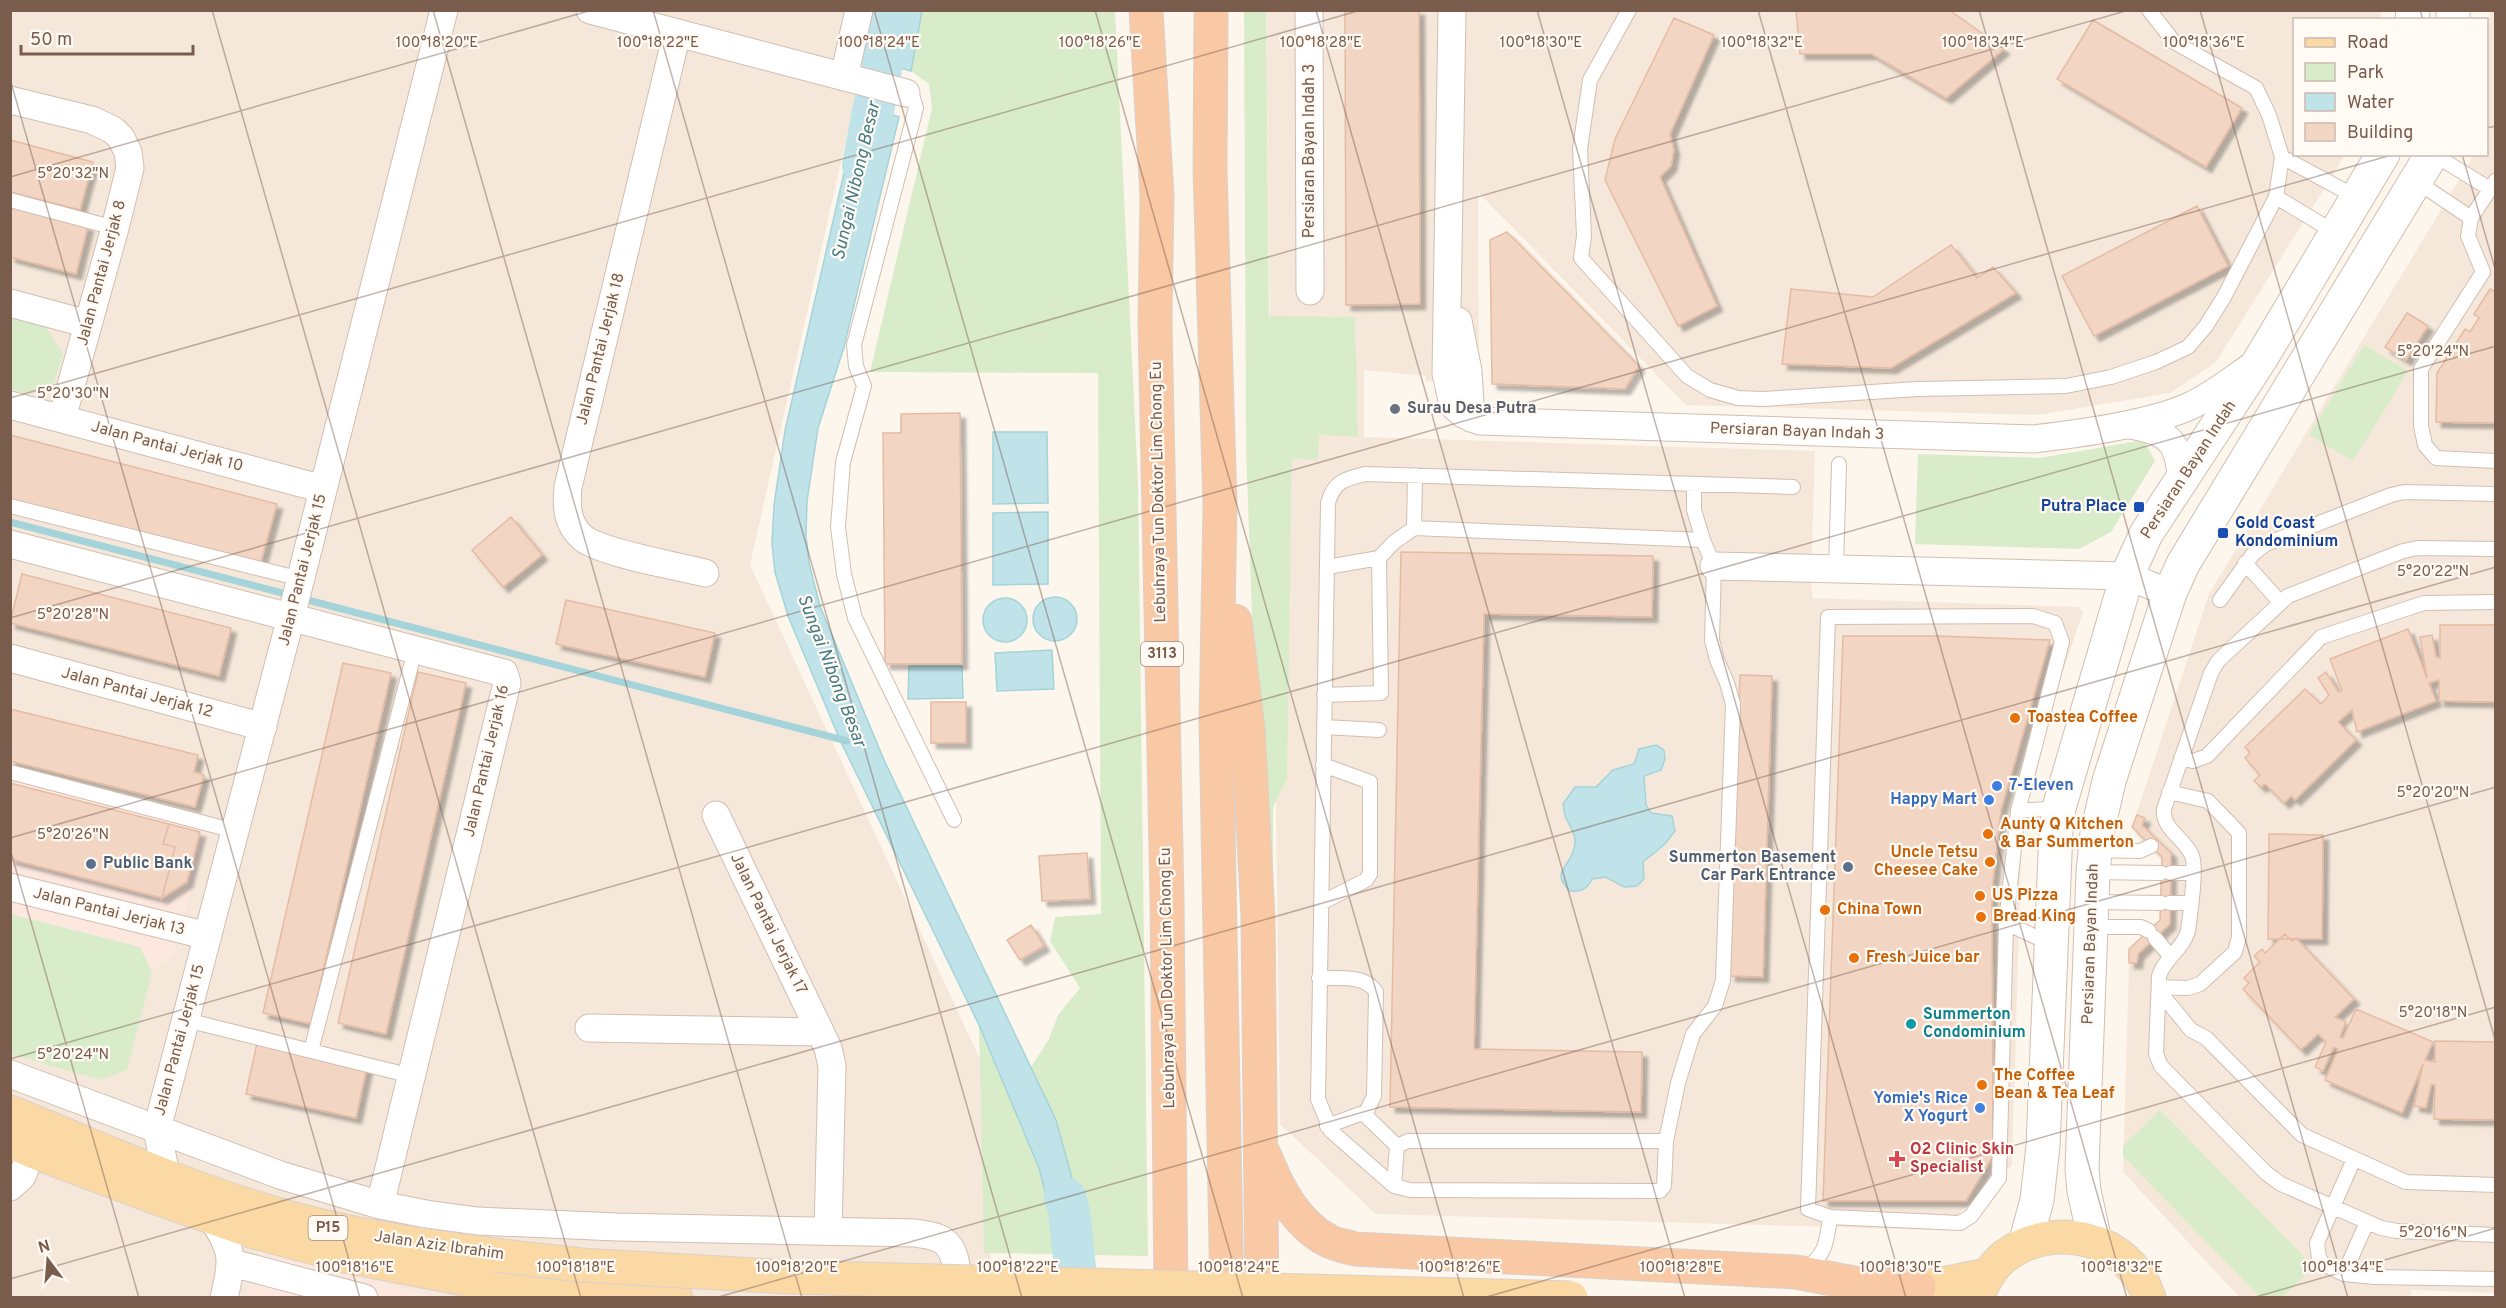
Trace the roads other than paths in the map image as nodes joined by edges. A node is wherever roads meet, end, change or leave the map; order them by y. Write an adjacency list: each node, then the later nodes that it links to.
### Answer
1 (444, 10): 39 (street, Jalan Pantai Jerjak 15)
2 (590, 10): 10 (street)
3 (859, 10): 11 (street)
4 (1146, 10): 129 (highway, Lebuhraya Tun Doktor Lim Chong Eu / 3113)
5 (1211, 10): 42 (highway)
6 (1309, 10): 24 (street, Persiaran Bayan Indah 3)
7 (1452, 10): 31 (street, Persiaran Bayan Indah 3)
8 (1629, 10): 18 (lane)
9 (2150, 10): 15 (lane)
10 (677, 33): 11 (street); 52 (street, Jalan Pantai Jerjak 18)
11 (851, 79): 12 (street)
12 (906, 93): 72 (lane)
13 (10, 100): 22 (street, Jalan Pantai Jerjak 8)
14 (2382, 156): 19 (street, Persiaran Bayan Indah)
15 (2282, 157): 18 (lane); 19 (lane)
16 (2427, 163): 17 (lane); 21 (lane); 32 (street, Persiaran Bayan Indah)
17 (2493, 185): 21 (lane)
18 (2276, 197): 23 (lane)
19 (2356, 197): 23 (street, Persiaran Bayan Indah)
20 (10, 200): 22 (lane)
21 (2470, 218): 33 (lane)
22 (115, 228): 26 (street, Jalan Pantai Jerjak 8)
23 (2336, 233): 27 (street, Persiaran Bayan Indah)
24 (1310, 291)
25 (10, 303): 26 (street)
26 (88, 324): 30 (street, Jalan Pantai Jerjak 8)
27 (2260, 360): 29 (street, Persiaran Bayan Indah); 31 (street, Persiaran Bayan Indah 3)
28 (10, 405): 30 (street, Jalan Pantai Jerjak 10)
29 (2230, 407): 32 (street); 36 (street, Persiaran Bayan Indah)
30 (62, 418): 39 (street, Jalan Pantai Jerjak 10)
31 (2122, 424): 36 (street, Persiaran Bayan Indah 3)
32 (2265, 428): 54 (street, Persiaran Bayan Indah)
33 (2496, 461)
34 (1839, 464): 51 (lane)
35 (1415, 475): 37 (lane); 43 (lane); 50 (lane)
36 (2181, 481): 53 (street, Persiaran Bayan Indah)
37 (1694, 484): 38 (lane); 44 (lane)
38 (1793, 487)
39 (323, 489): 55 (street, Jalan Pantai Jerjak 15)
40 (2496, 494): 48 (lane)
41 (10, 506): 55 (lane)
42 (1220, 506): 96 (highway); 130 (highway)
43 (1414, 528): 44 (lane); 47 (lane)
44 (1703, 540): 49 (lane)
45 (10, 544): 55 (street, Jalan Pantai Jerjak 16)
46 (2496, 549): 57 (lane)
47 (1379, 558): 50 (lane); 61 (lane)
48 (2245, 564): 56 (lane); 57 (lane)
49 (1714, 566): 51 (street); 97 (lane)
50 (1327, 567): 61 (lane)
51 (1836, 569): 53 (street)
52 (705, 573)
53 (2127, 576): 54 (street); 69 (street, Persiaran Bayan Indah)
54 (2170, 592): 77 (street, Persiaran Bayan Indah)
55 (296, 598): 59 (street, Jalan Pantai Jerjak 16); 62 (street, Jalan Pantai Jerjak 15)
56 (2220, 600)
57 (2280, 602): 65 (lane)
58 (2496, 602): 65 (lane)
59 (415, 650): 89 (lane); 91 (street, Jalan Pantai Jerjak 16)
60 (10, 658): 62 (street, Jalan Pantai Jerjak 12)
61 (1324, 695): 63 (lane)
62 (263, 727): 74 (street, Jalan Pantai Jerjak 15)
63 (1324, 727): 64 (lane); 66 (lane)
64 (1379, 730)
65 (2181, 758): 68 (lane)
66 (1323, 765): 78 (lane); 78 (lane)
67 (10, 772): 74 (lane)
68 (2169, 792): 73 (lane); 85 (lane)
69 (2059, 808): 70 (lane); 82 (street, Persiaran Bayan Indah)
70 (2018, 811): 80 (lane); 108 (lane)
71 (716, 815): 88 (street, Jalan Pantai Jerjak 17)
72 (954, 820)
73 (2169, 828): 75 (lane); 77 (lane)
74 (236, 831): 81 (street, Jalan Pantai Jerjak 15)
75 (2193, 873): 77 (lane); 79 (lane)
76 (10, 887): 81 (street, Jalan Pantai Jerjak 13)
77 (2093, 887): 79 (lane); 83 (lane); 114 (street, Persiaran Bayan Indah)
78 (1321, 903): 84 (lane)
79 (2190, 903): 83 (lane)
80 (2006, 923): 82 (lane); 108 (lane)
81 (208, 936): 86 (street, Jalan Pantai Jerjak 15)
82 (2051, 944): 115 (street, Persiaran Bayan Indah)
83 (2171, 957): 85 (lane)
84 (1319, 978): 93 (lane); 94 (lane)
85 (2159, 989): 101 (lane); 107 (lane)
86 (186, 1020): 89 (lane); 95 (street, Jalan Pantai Jerjak 15)
87 (589, 1028): 88 (street)
88 (820, 1032): 111 (street, Jalan Pantai Jerjak 17)
89 (311, 1052): 91 (lane)
90 (10, 1074): 95 (street)
91 (412, 1076): 106 (street, Jalan Pantai Jerjak 16)
92 (10, 1112): 100 (main road, Jalan Aziz Ibrahim / P15)
93 (1365, 1115): 94 (lane); 99 (lane)
94 (1327, 1126): 104 (lane)
95 (157, 1129): 100 (street, Jalan Pantai Jerjak 15); 102 (street, Jalan Pantai Jerjak 15); 106 (street)
96 (1259, 1141): 118 (highway); 131 (highway)
97 (1666, 1141): 99 (lane); 104 (lane)
98 (21, 1146): 105 (street); 109 (main road, Jalan Aziz Ibrahim / P15)
99 (1397, 1146): 104 (lane)
100 (119, 1156): 102 (main road, Jalan Aziz Ibrahim / P15)
101 (2354, 1159): 103 (lane); 107 (lane)
102 (166, 1175): 117 (main road, Jalan Aziz Ibrahim / P15)
103 (2496, 1185)
104 (1394, 1186)
105 (10, 1187)
106 (380, 1205): 111 (street)
107 (2333, 1207): 110 (lane); 119 (lane)
108 (1830, 1217): 118 (lane)
109 (212, 1218): 112 (main road, Jalan Aziz Ibrahim / P15); 116 (street)
110 (2367, 1222): 113 (lane); 119 (lane)
111 (828, 1231): 128 (street)
112 (254, 1232): 116 (street); 117 (main road, Jalan Aziz Ibrahim / P15)
113 (2496, 1235)
114 (2095, 1241): 115 (main road); 123 (main road)
115 (2025, 1244): 121 (main road)
116 (238, 1265): 124 (street); 125 (street); 126 (street)
117 (493, 1270): 127 (main road, Jalan Aziz Ibrahim / P15); 132 (main road, Jalan Aziz Ibrahim / P15, bridge)
118 (1797, 1272): 122 (highway)
119 (2344, 1274): 120 (lane)
120 (2496, 1279)
121 (1982, 1286): 122 (main road)
122 (1919, 1287): 133 (main road)
123 (2153, 1295)
124 (224, 1298)
125 (236, 1298)
126 (364, 1298)
127 (676, 1298)
128 (957, 1298)
129 (1171, 1298)
130 (1227, 1298)
131 (1262, 1298)
132 (1571, 1298)
133 (1876, 1298)

